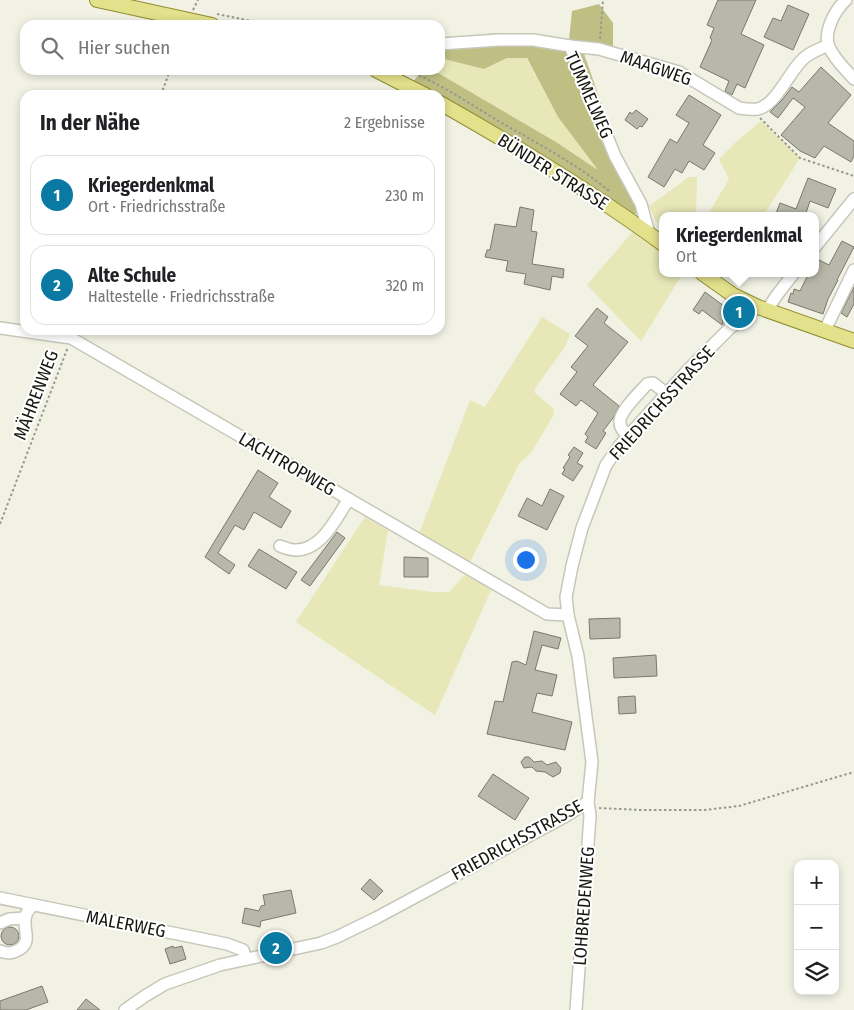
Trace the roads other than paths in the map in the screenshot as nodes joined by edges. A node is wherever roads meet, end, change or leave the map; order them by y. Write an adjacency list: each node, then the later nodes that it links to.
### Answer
1 (97, 0): 3 (main road)
2 (846, 0): 5 (street)
3 (189, 20)
4 (445, 44): 6 (street, TUMMELWEG)
5 (828, 45): 6 (street, MAAGWEG); 8 (street)
6 (570, 46): 12 (street, TUMMELWEG)
7 (386, 75): 9 (main road)
8 (854, 79)
9 (415, 90)
10 (445, 106): 12 (main road, BÜNDER STRASSE)
11 (854, 199): 14 (street)
12 (649, 234): 13 (main road, BÜNDER STRASSE)
13 (659, 241)
14 (819, 242)
15 (854, 270): 22 (street)
16 (708, 277): 18 (main road)
17 (791, 277): 19 (street, FRIEDRICHSSTRASSE)
18 (733, 295): 19 (main road); 21 (street)
19 (763, 309): 21 (street, FRIEDRICHSSTRASSE); 22 (main road)
20 (0, 328): 23 (street, LACHTROPWEG)
21 (730, 328): 26 (street, FRIEDRICHSSTRASSE)
22 (825, 330): 25 (main road)
23 (20, 331)
24 (50, 335): 28 (street, LACHTROPWEG)
25 (854, 341)
26 (666, 394): 27 (street, FRIEDRICHSSTRASSE); 27 (street)
27 (628, 436): 30 (street, FRIEDRICHSSTRASSE)
28 (349, 499): 29 (street); 30 (street, LACHTROPWEG)
29 (280, 546)
30 (568, 615): 31 (street, FRIEDRICHSSTRASSE)
31 (588, 804): 37 (street, FRIEDRICHSSTRASSE); 39 (street, LOHBREDENWEG)
32 (0, 898): 33 (street, MALERWEG)
33 (33, 905): 34 (street); 37 (street, MALERWEG)
34 (25, 918): 35 (street); 36 (street)
35 (0, 923)
36 (0, 951)
37 (246, 959): 38 (street, FRIEDRICHSSTRASSE)
38 (125, 1010)
39 (576, 1010)

